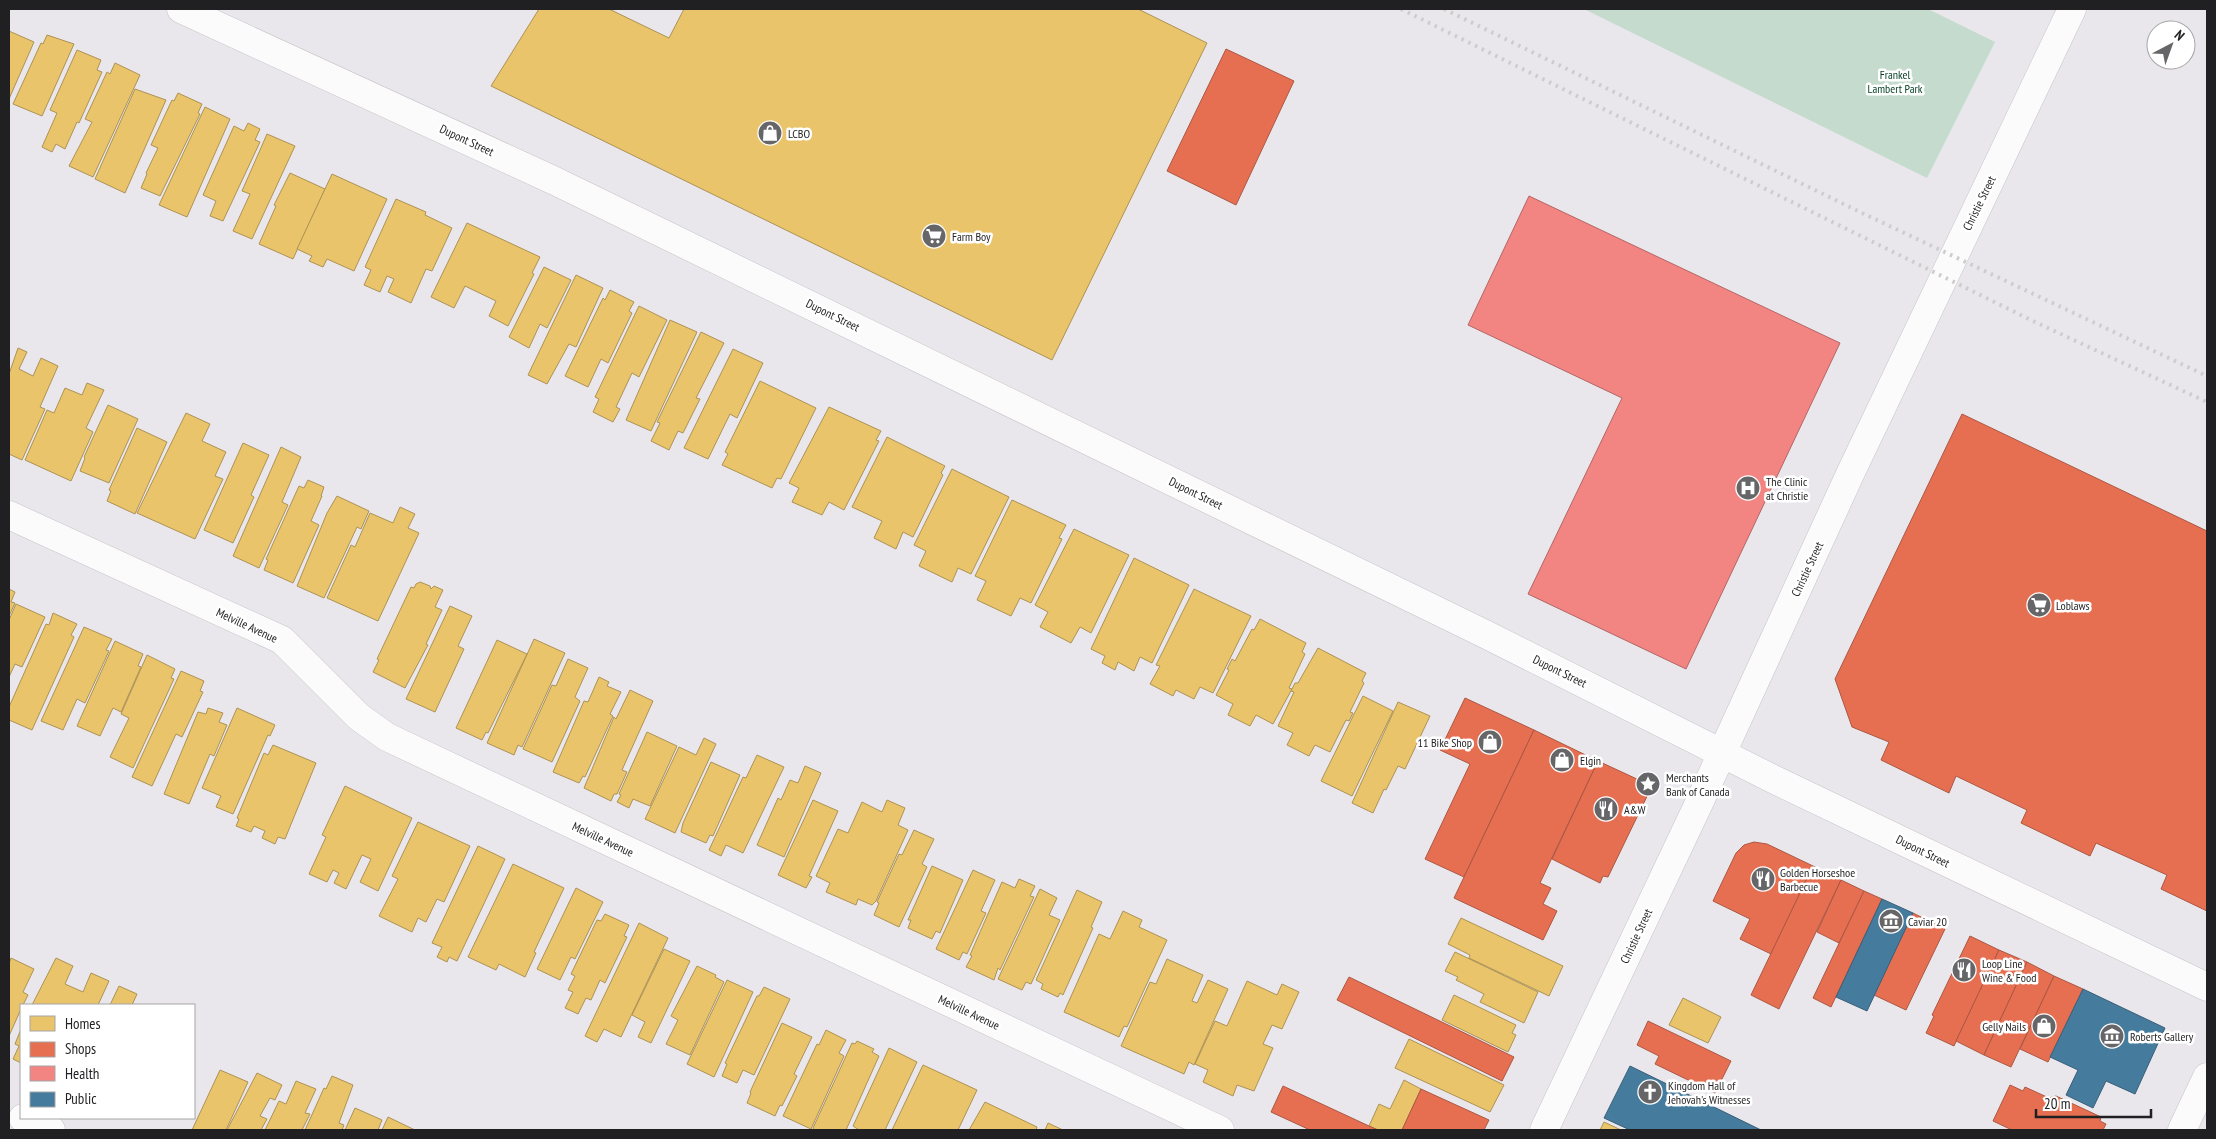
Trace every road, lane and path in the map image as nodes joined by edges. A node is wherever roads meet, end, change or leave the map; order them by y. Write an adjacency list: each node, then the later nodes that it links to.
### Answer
1 (181, 9): 4 (street, Dupont Street)
2 (2072, 9): 4 (street, Christie Street)
3 (9, 515): 9 (street, Melville Avenue)
4 (1722, 753): 5 (street, Dupont Street); 10 (street, Christie Street)
5 (2207, 987)
6 (2207, 1077): 11 (street)
7 (26, 1119): 8 (street)
8 (51, 1130)
9 (1220, 1130)
10 (1544, 1130)
11 (2182, 1130)

